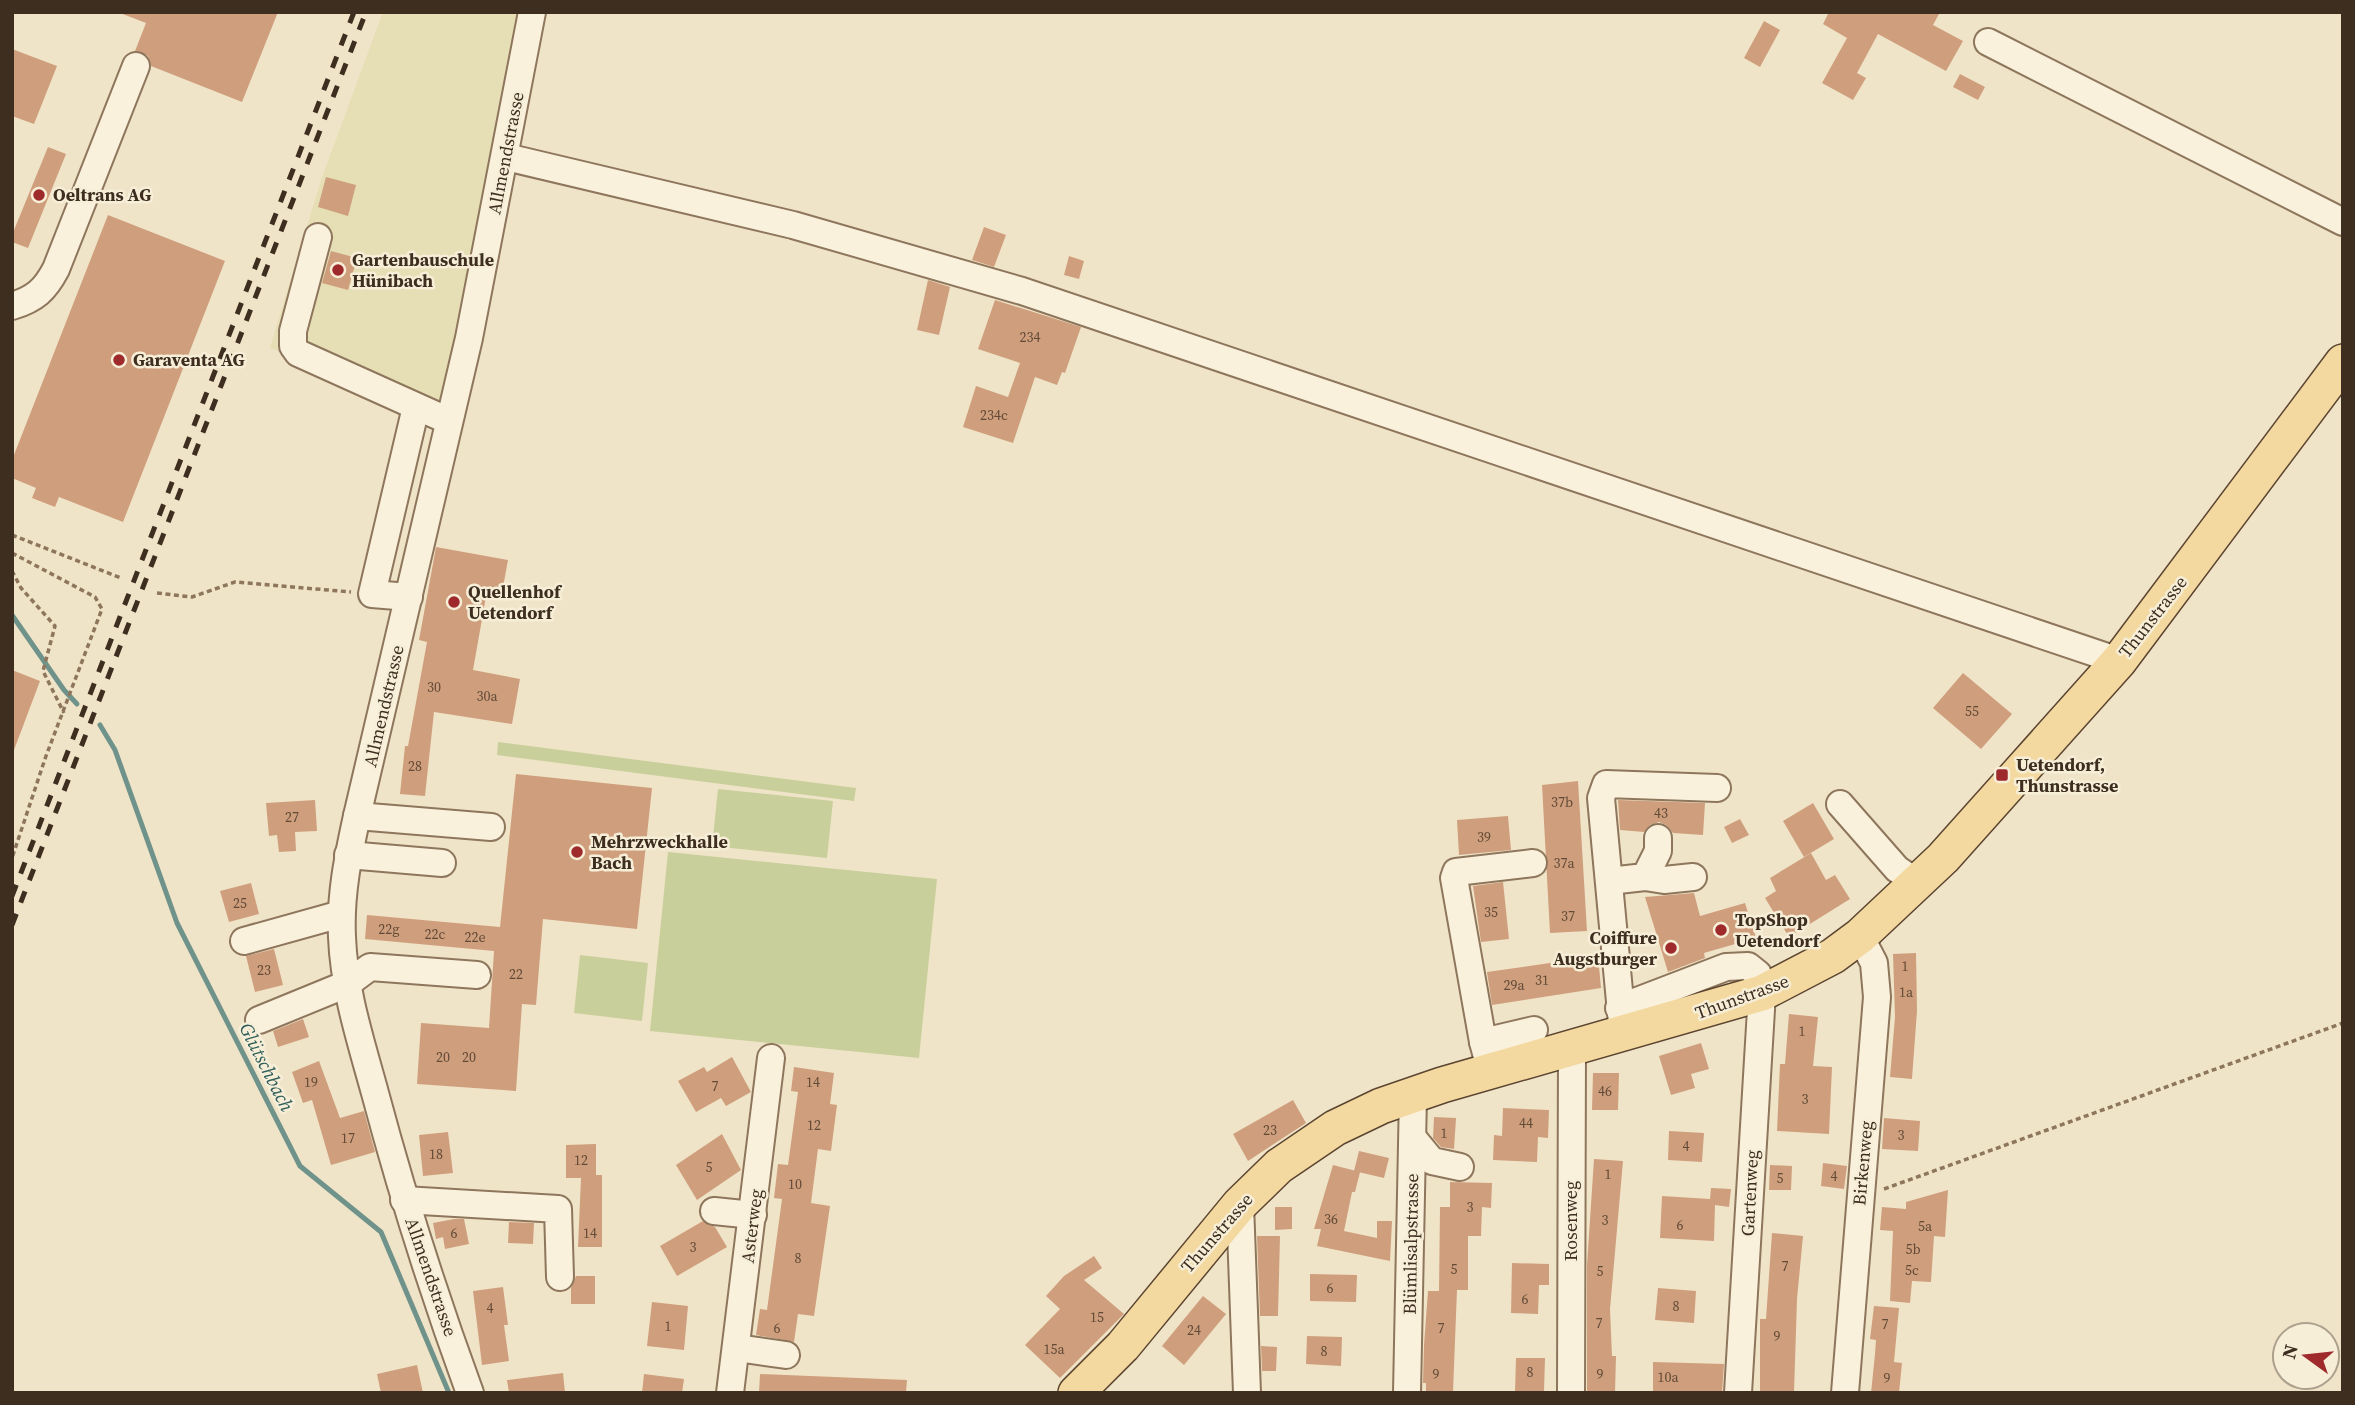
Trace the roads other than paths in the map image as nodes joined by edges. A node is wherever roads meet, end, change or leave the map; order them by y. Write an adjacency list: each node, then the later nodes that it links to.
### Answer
1 (532, 12): 4 (street, Allmendstrasse)
2 (1989, 41): 5 (street)
3 (136, 66): 7 (street)
4 (506, 157): 10 (street, Allmendstrasse); 12 (street)
5 (2343, 222)
6 (318, 237): 9 (street)
7 (12, 306)
8 (2343, 362): 12 (main road, Thunstrasse)
9 (416, 407): 10 (street); 11 (street)
10 (449, 421): 11 (street, Allmendstrasse)
11 (409, 597): 15 (street, Allmendstrasse)
12 (2119, 661): 26 (main road, Thunstrasse)
13 (1717, 788): 25 (street)
14 (1840, 804): 26 (street)
15 (357, 816): 16 (street); 18 (street, Allmendstrasse)
16 (491, 827)
17 (1658, 838): 22 (street)
18 (348, 855): 19 (street); 27 (street, Allmendstrasse)
19 (442, 863)
20 (1533, 863): 24 (street)
21 (1502, 876): 24 (street)
22 (1645, 877): 23 (street); 25 (street)
23 (1693, 877)
24 (1454, 878): 37 (street)
25 (1609, 881): 34 (street)
26 (1917, 883): 28 (main road, Thunstrasse)
27 (341, 914): 29 (street); 31 (street, Allmendstrasse)
28 (1860, 936): 32 (main road, Thunstrasse); 56 (street, Birkenweg)
29 (244, 941)
30 (477, 975): 31 (street)
31 (347, 985): 33 (street); 42 (street, Allmendstrasse)
32 (1762, 993): 34 (main road, Thunstrasse); 55 (street, Gartenweg)
33 (259, 1020)
34 (1621, 1021): 36 (main road, Thunstrasse)
35 (1534, 1030): 37 (street)
36 (1572, 1049): 37 (main road, Thunstrasse); 54 (street, Rosenweg)
37 (1487, 1057): 39 (main road, Thunstrasse)
38 (771, 1058): 45 (street, Asterweg)
39 (1413, 1095): 40 (street, Blümlisalpstrasse); 43 (main road, Thunstrasse)
40 (1413, 1138): 41 (street); 53 (street, Blümlisalpstrasse)
41 (1460, 1167)
42 (404, 1200): 46 (street); 49 (street, Allmendstrasse)
43 (1240, 1204): 51 (main road, Thunstrasse); 52 (street)
44 (714, 1211): 45 (street)
45 (753, 1215): 47 (street, Asterweg)
46 (559, 1277)
47 (737, 1348): 48 (street); 50 (street, Asterweg)
48 (786, 1355)
49 (470, 1393)
50 (730, 1393)
51 (1076, 1393)
52 (1247, 1393)
53 (1408, 1393)
54 (1571, 1393)
55 (1738, 1393)
56 (1845, 1393)

